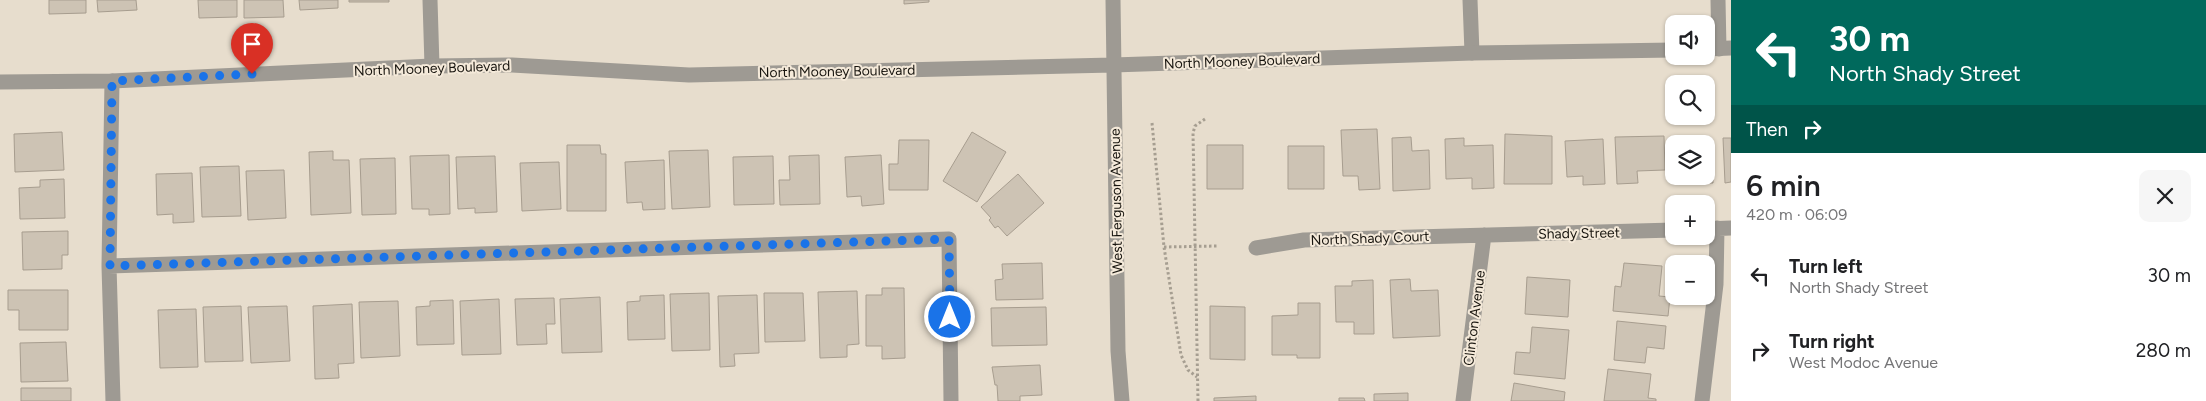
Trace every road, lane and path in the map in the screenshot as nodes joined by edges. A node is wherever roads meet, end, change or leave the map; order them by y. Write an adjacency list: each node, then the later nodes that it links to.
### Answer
1 (430, 0): 9 (street)
2 (1113, 0): 8 (street, West Ferguson Avenue)
3 (1470, 0): 7 (street)
4 (1718, 0): 5 (street)
5 (1719, 49)
6 (1665, 50): 7 (street, North Mooney Boulevard)
7 (1472, 53): 8 (street, North Mooney Boulevard)
8 (1114, 65): 9 (street, North Mooney Boulevard); 25 (street, West Ferguson Avenue)
9 (432, 66): 10 (street, North Mooney Boulevard)
10 (112, 81): 11 (street, North Mooney Boulevard); 21 (street)
11 (0, 82)
12 (1205, 119): 19 (path)
13 (1152, 123): 18 (path)
14 (1718, 228): 28 (street)
15 (1665, 230): 16 (street, Shady Street)
16 (1484, 234): 20 (street, North Shady Court); 27 (street, Clinton Avenue)
17 (1218, 246): 19 (path)
18 (1164, 247): 19 (path); 22 (path)
19 (1195, 247): 22 (path)
20 (1256, 248)
21 (110, 266): 23 (street); 24 (street)
22 (1198, 377): 26 (path)
23 (113, 401)
24 (950, 401)
25 (1122, 401)
26 (1198, 401)
27 (1463, 401)
28 (1702, 401)

